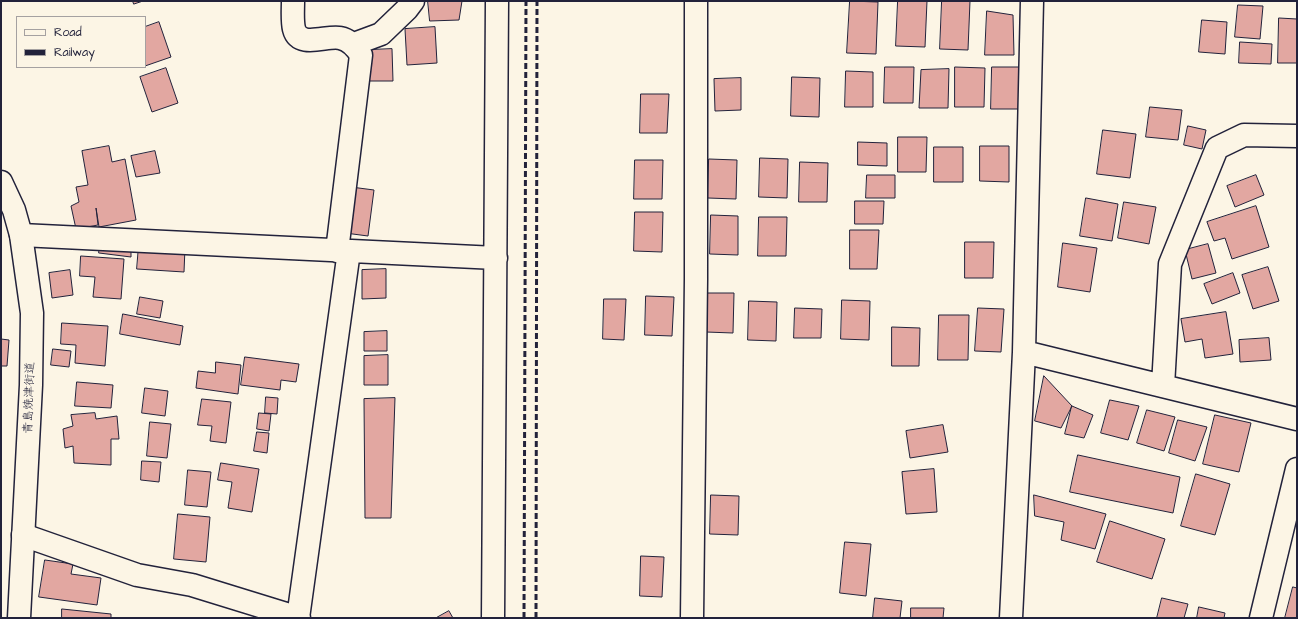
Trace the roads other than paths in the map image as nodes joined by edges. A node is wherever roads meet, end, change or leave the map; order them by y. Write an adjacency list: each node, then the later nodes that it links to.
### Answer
1 (293, 1): 6 (street)
2 (413, 1): 6 (street)
3 (497, 1): 12 (street)
4 (696, 1): 21 (street)
5 (1032, 1): 13 (street)
6 (354, 44): 11 (street)
7 (1297, 136): 14 (street)
8 (1, 182): 9 (street, 青島焼津街道)
9 (8, 207): 10 (street, 青島焼津街道)
10 (21, 235): 11 (street); 17 (street, 青島焼津街道)
11 (343, 251): 12 (street); 19 (street)
12 (496, 258): 20 (street)
13 (1024, 352): 14 (street); 22 (street)
14 (1163, 386): 15 (street)
15 (1297, 419)
16 (1297, 469): 23 (street)
17 (23, 535): 18 (street, 青島焼津街道); 19 (street)
18 (19, 618)
19 (299, 618)
20 (493, 618)
21 (692, 618)
22 (1011, 618)
23 (1261, 618)

